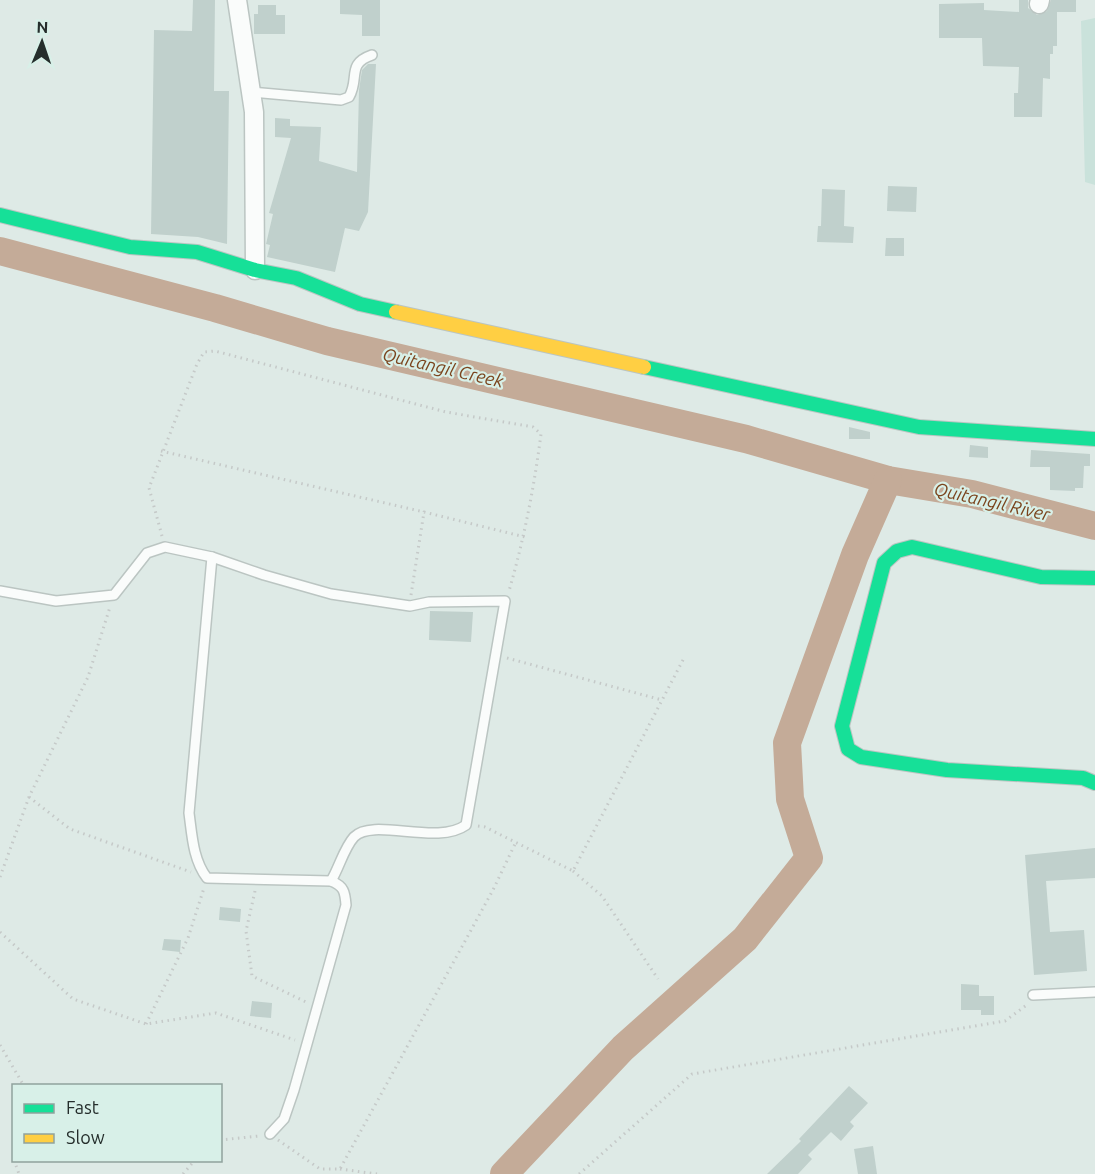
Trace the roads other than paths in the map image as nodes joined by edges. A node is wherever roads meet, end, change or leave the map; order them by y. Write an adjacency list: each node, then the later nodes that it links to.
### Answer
1 (237, 0): 3 (street)
2 (372, 55): 3 (lane)
3 (252, 92): 5 (street)
4 (0, 215): 5 (street)
5 (255, 270): 6 (street)
6 (1095, 439)
7 (212, 556): 9 (lane); 11 (lane); 11 (lane)
8 (1095, 578): 10 (street)
9 (0, 591)
10 (1095, 783)
11 (331, 881): 14 (lane)
12 (1095, 992): 13 (lane)
13 (1032, 995)
14 (270, 1134)

